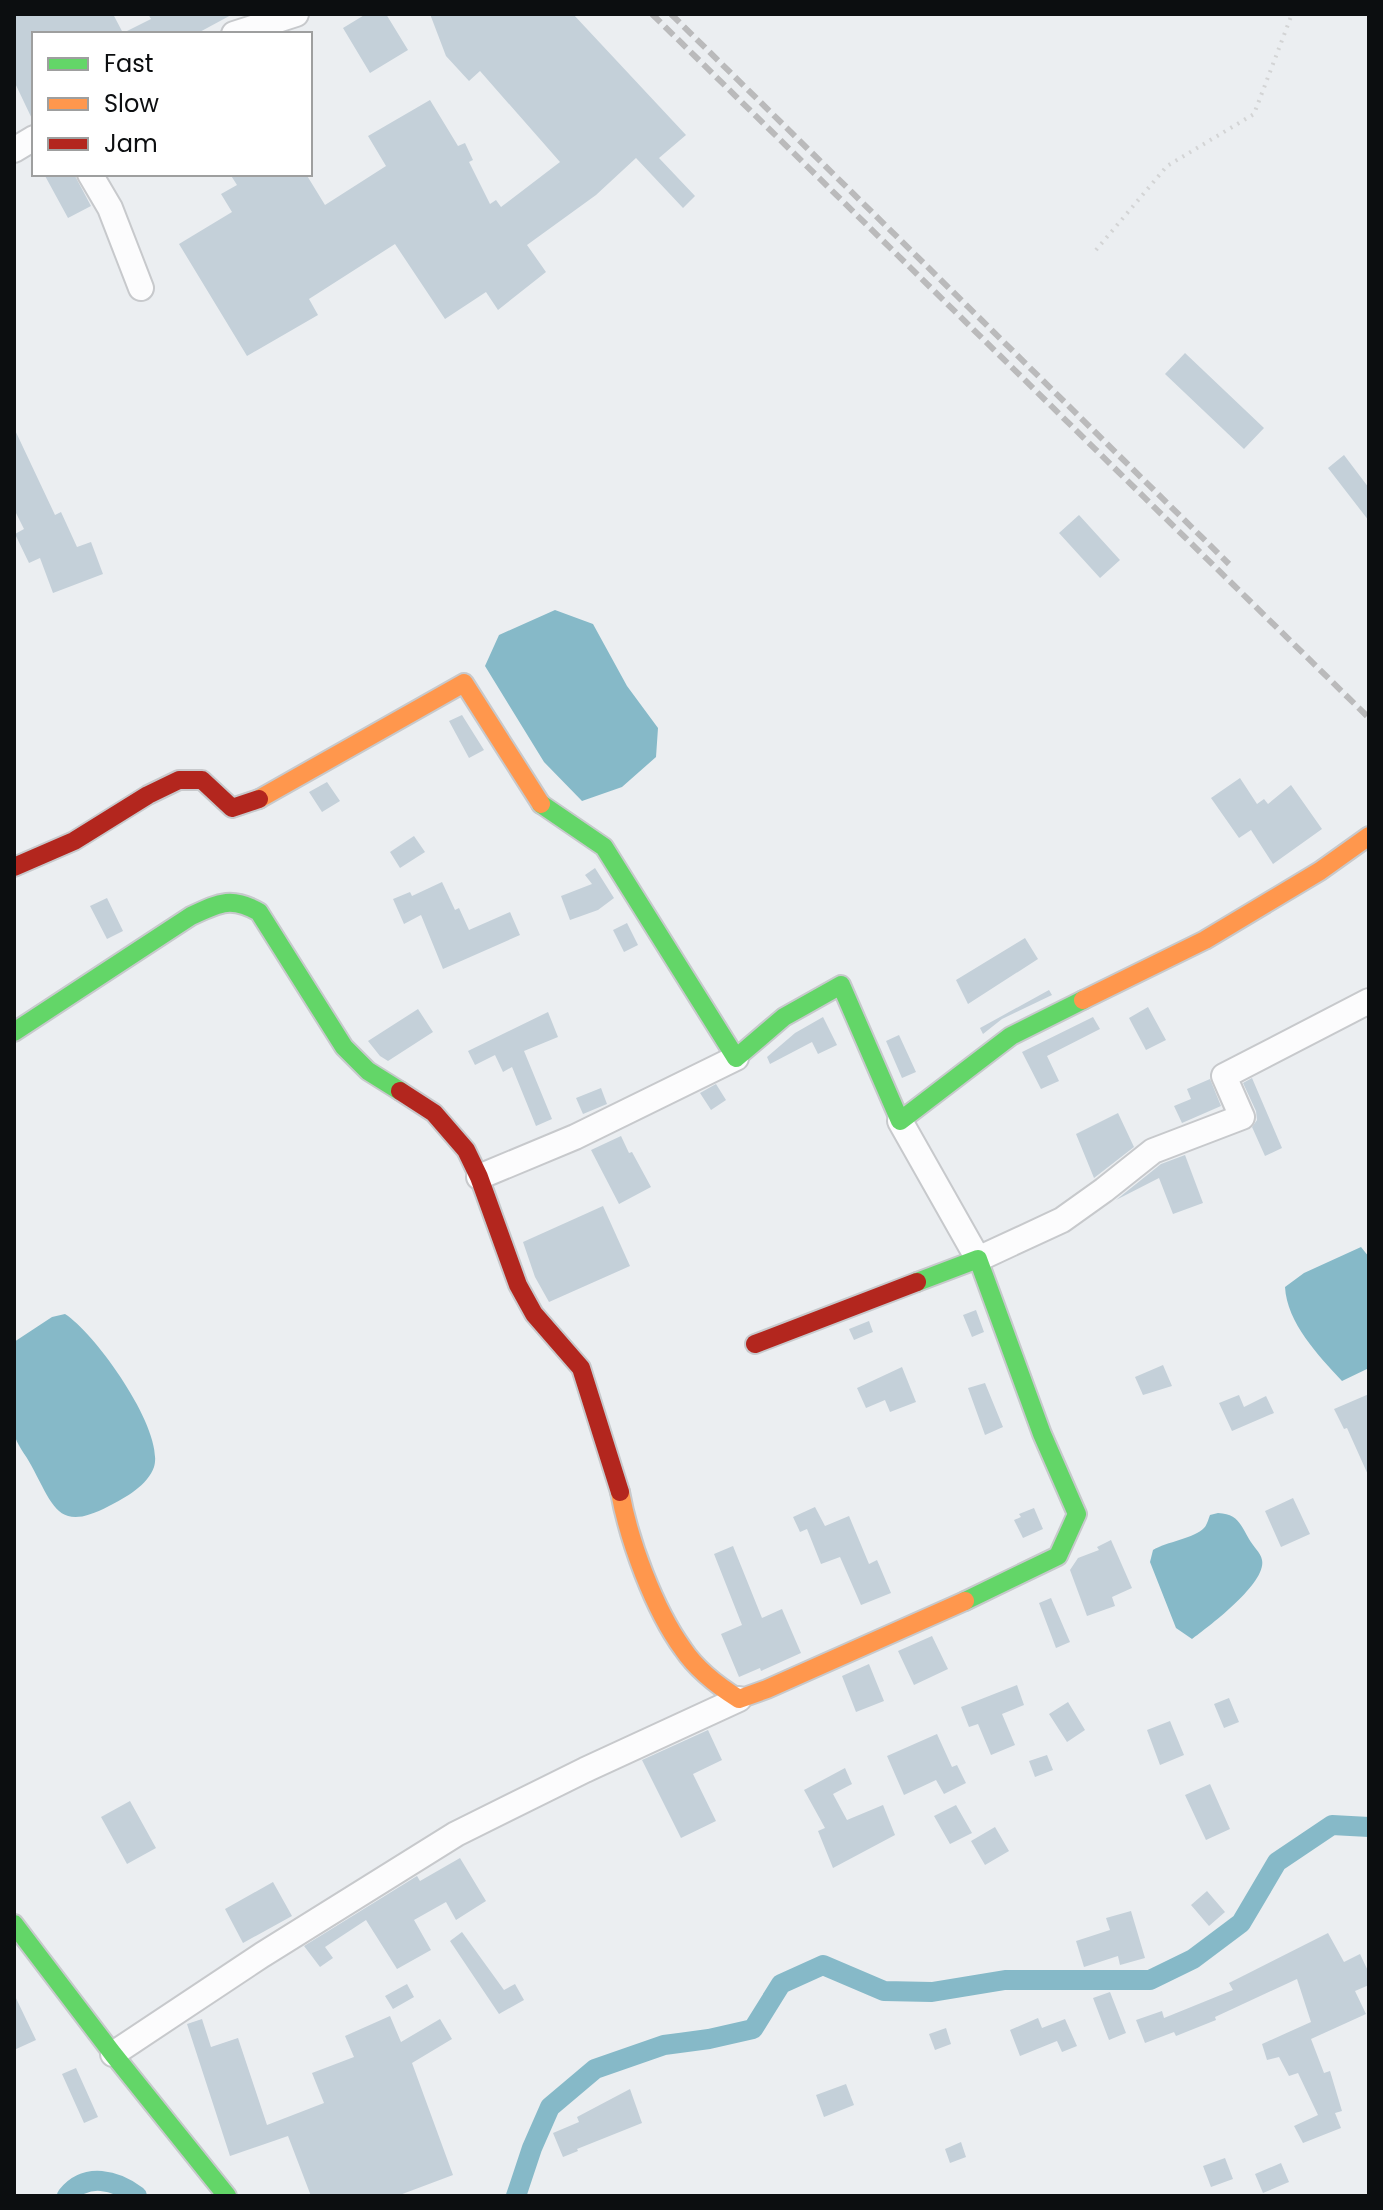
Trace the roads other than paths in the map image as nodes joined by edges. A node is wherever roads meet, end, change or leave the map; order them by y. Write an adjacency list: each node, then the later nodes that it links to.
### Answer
1 (296, 14): 2 (street)
2 (240, 32)
3 (32, 139): 4 (street)
4 (14, 150)
5 (91, 176): 6 (street)
6 (141, 288)
7 (1369, 836): 12 (main road)
8 (14, 867): 11 (main road)
9 (1369, 1001): 14 (street)
10 (14, 1032): 13 (main road)
11 (736, 1058): 12 (main road); 13 (street)
12 (900, 1121): 14 (street)
13 (479, 1177): 16 (main road)
14 (978, 1259): 15 (main road); 16 (main road)
15 (755, 1344)
16 (739, 1699): 18 (street)
17 (14, 1924): 18 (main road)
18 (113, 2054): 19 (main road)
19 (227, 2196)

